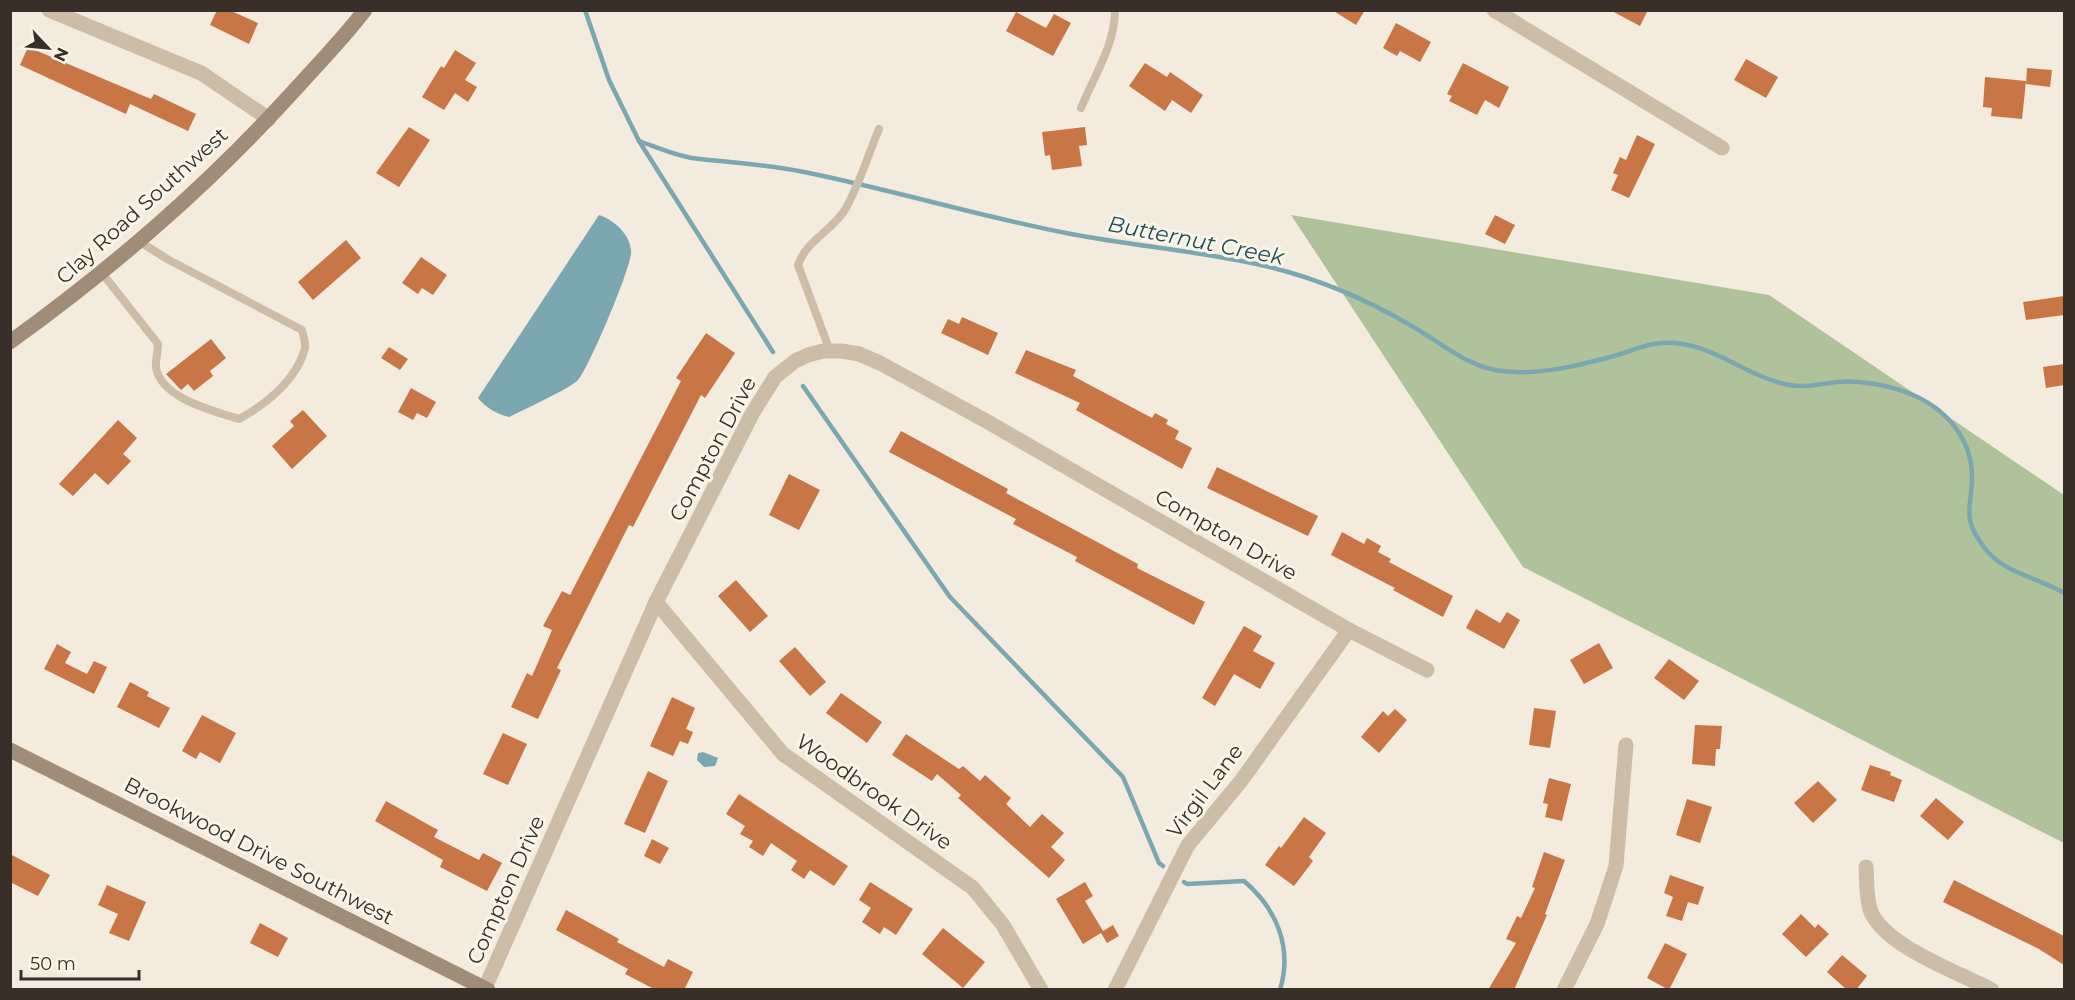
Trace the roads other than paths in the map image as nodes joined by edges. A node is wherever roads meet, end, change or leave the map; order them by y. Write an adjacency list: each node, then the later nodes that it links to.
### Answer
1 (49, 10): 6 (street)
2 (364, 10): 6 (street, Clay Road Southwest)
3 (1114, 10): 5 (lane)
4 (1494, 10): 8 (street)
5 (1081, 108)
6 (269, 119): 9 (street, Clay Road Southwest)
7 (879, 129): 12 (lane)
8 (1722, 148)
9 (140, 242): 10 (street, Clay Road Southwest); 10 (lane)
10 (102, 273): 11 (street, Clay Road Southwest)
11 (10, 342)
12 (831, 351): 13 (street, Compton Drive); 14 (street, Compton Drive)
13 (656, 602): 20 (street, Compton Drive); 21 (street, Woodbrook Drive)
14 (1349, 630): 15 (street, Compton Drive); 22 (street, Virgil Lane)
15 (1427, 670)
16 (1626, 745): 23 (street)
17 (10, 750): 19 (street, Brookwood Drive Southwest)
18 (1866, 867): 24 (street)
19 (465, 984): 20 (street, Brookwood Drive Southwest)
20 (487, 989)
21 (1041, 990)
22 (1115, 990)
23 (1564, 990)
24 (1992, 990)

